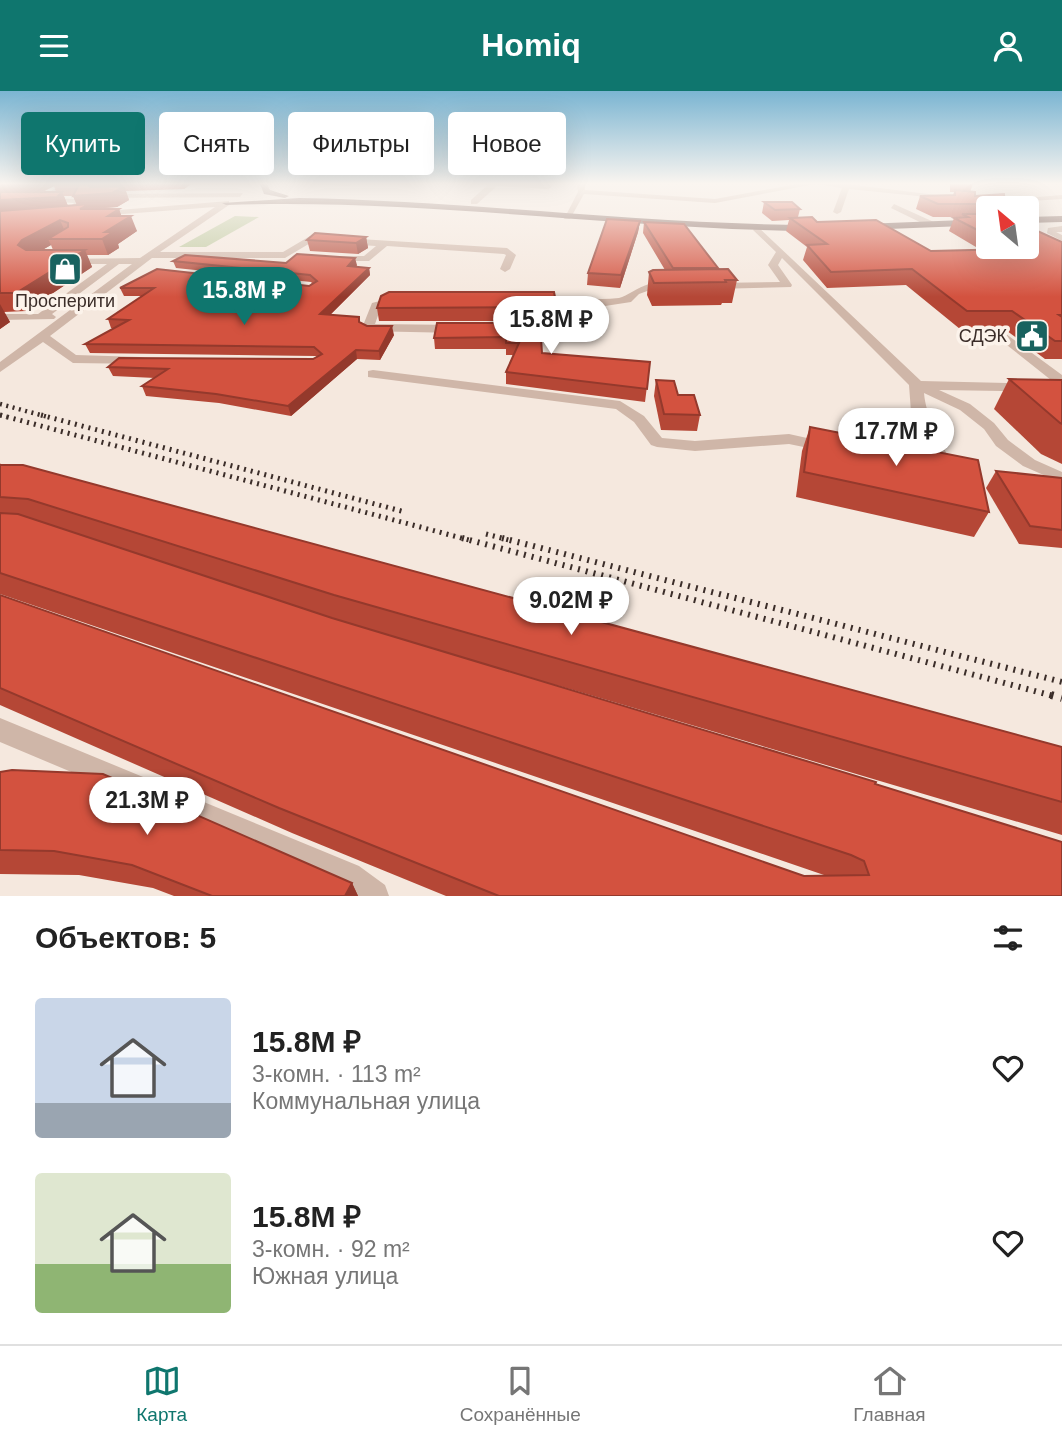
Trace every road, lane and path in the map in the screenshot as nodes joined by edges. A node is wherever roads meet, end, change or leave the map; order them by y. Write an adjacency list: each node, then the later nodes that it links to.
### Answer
1 (200, 222): 18 (street)
2 (645, 222): 8 (main road)
3 (926, 222): 5 (street)
4 (976, 223): 5 (main road)
5 (933, 225): 7 (main road)
6 (818, 227): 8 (main road)
7 (858, 227)
8 (756, 228): 12 (street)
9 (1062, 229): 10 (street)
10 (1062, 238)
11 (384, 244): 13 (street); 15 (street); 19 (street)
12 (780, 253): 22 (street); 37 (street)
13 (285, 254): 14 (street); 18 (street)
14 (310, 256)
15 (322, 257)
16 (48, 261): 17 (street)
17 (117, 261): 18 (street); 27 (street)
18 (142, 261): 20 (street); 28 (street)
19 (505, 269)
20 (154, 271)
21 (689, 286): 25 (street)
22 (703, 286)
23 (409, 299): 29 (street)
24 (514, 299): 25 (street)
25 (601, 303): 30 (street)
26 (0, 317): 27 (street)
27 (41, 317): 28 (street)
28 (68, 317): 32 (street)
29 (475, 329)
30 (502, 329)
31 (1002, 335): 36 (street)
32 (43, 336): 33 (street); 34 (street)
33 (153, 361)
34 (0, 368)
35 (373, 374): 39 (street)
36 (1059, 377)
37 (916, 384): 38 (street); 40 (street); 41 (street)
38 (1062, 388)
39 (840, 449)
40 (902, 462)
41 (1062, 478)
42 (0, 730): 44 (street)
43 (52, 778): 44 (street)
44 (132, 784): 45 (street)
45 (374, 896)

